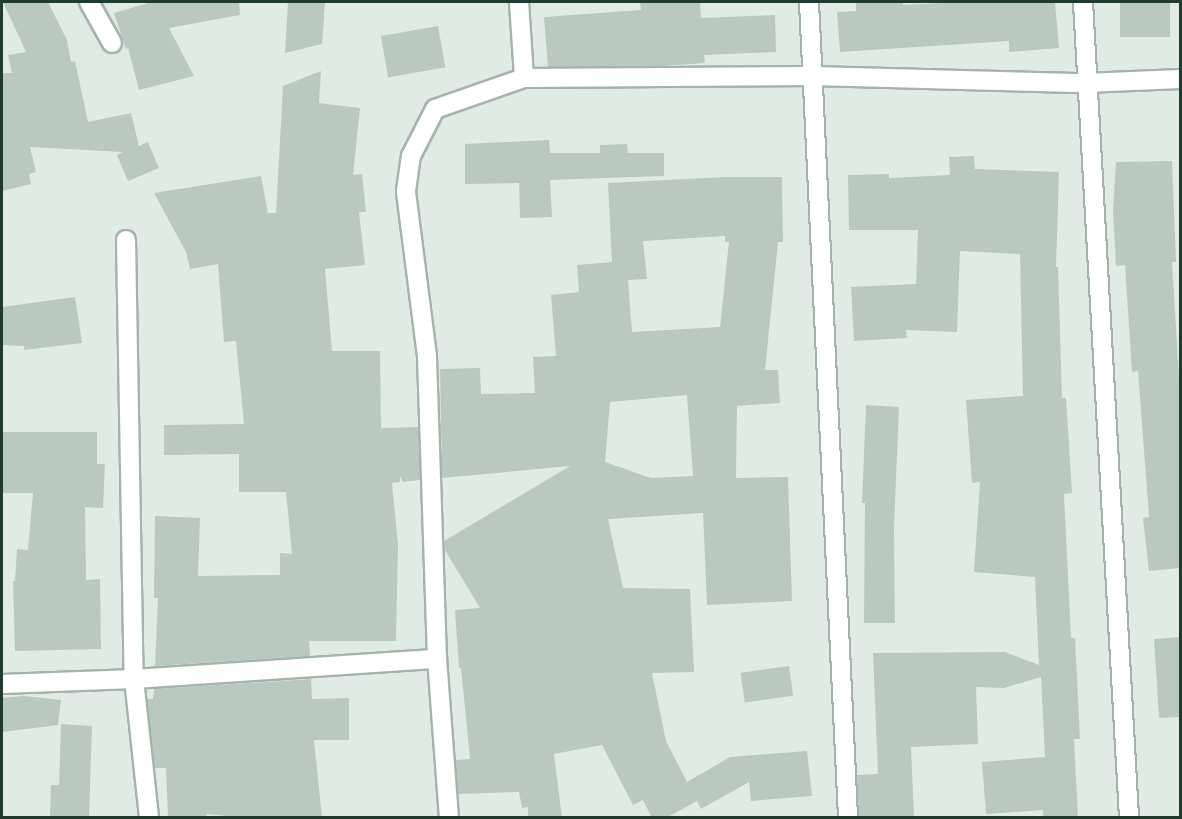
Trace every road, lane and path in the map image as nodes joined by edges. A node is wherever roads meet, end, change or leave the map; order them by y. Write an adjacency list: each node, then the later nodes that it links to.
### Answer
1 (89, 2): 5 (street)
2 (519, 2): 7 (street)
3 (809, 2): 6 (street)
4 (1083, 2): 9 (street)
5 (112, 43)
6 (812, 76): 7 (street); 9 (street); 16 (street)
7 (524, 78): 11 (street)
8 (1180, 79): 9 (street)
9 (1085, 83): 17 (street)
10 (126, 240): 12 (street)
11 (436, 659): 12 (street); 15 (street)
12 (134, 679): 13 (street); 14 (street)
13 (2, 684)
14 (149, 818)
15 (449, 818)
16 (848, 818)
17 (1129, 818)

